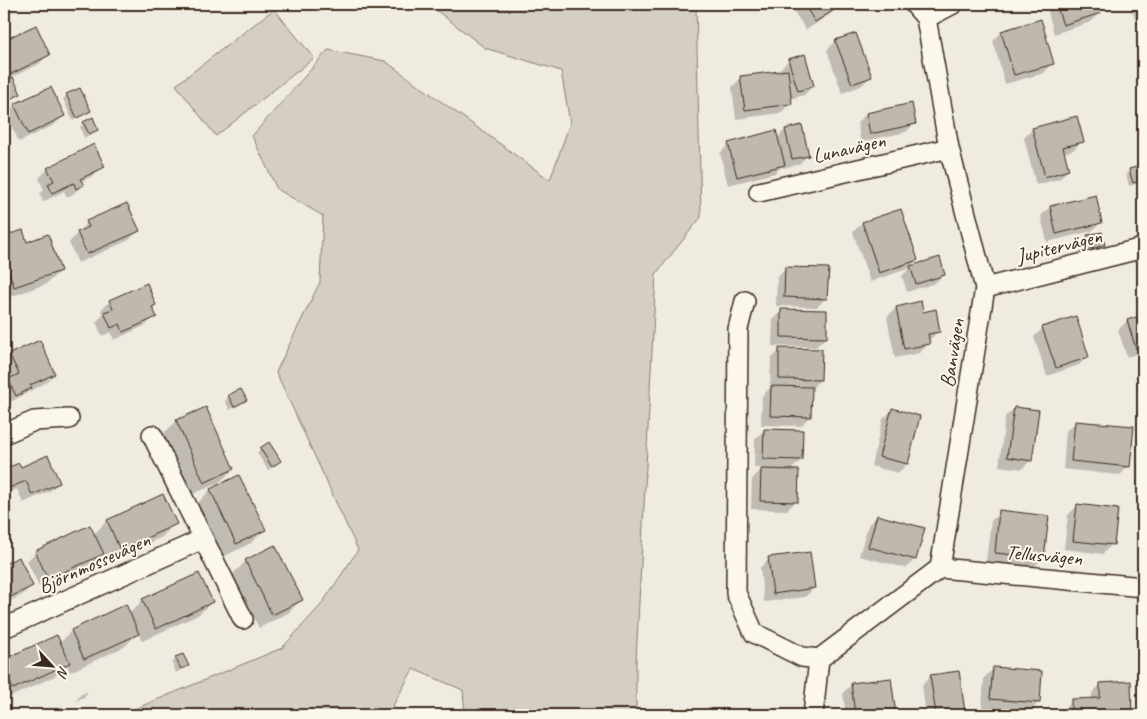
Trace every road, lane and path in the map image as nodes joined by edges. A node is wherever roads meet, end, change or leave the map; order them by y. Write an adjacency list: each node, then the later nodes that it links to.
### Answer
1 (914, 4): 3 (street)
2 (953, 4): 3 (street)
3 (926, 18): 4 (street, Banvägen)
4 (949, 148): 5 (street, Lunavägen); 7 (street, Banvägen)
5 (759, 192)
6 (1143, 248): 7 (street, Jupitervägen)
7 (986, 288): 13 (street, Banvägen)
8 (745, 301): 17 (street)
9 (70, 418): 10 (street)
10 (4, 434)
11 (152, 435): 12 (street)
12 (203, 539): 15 (street); 16 (street, Björnmossevägen)
13 (940, 568): 14 (street, Tellusvägen); 17 (street)
14 (1143, 587)
15 (243, 619)
16 (4, 628)
17 (819, 659): 18 (street)
18 (813, 715)

